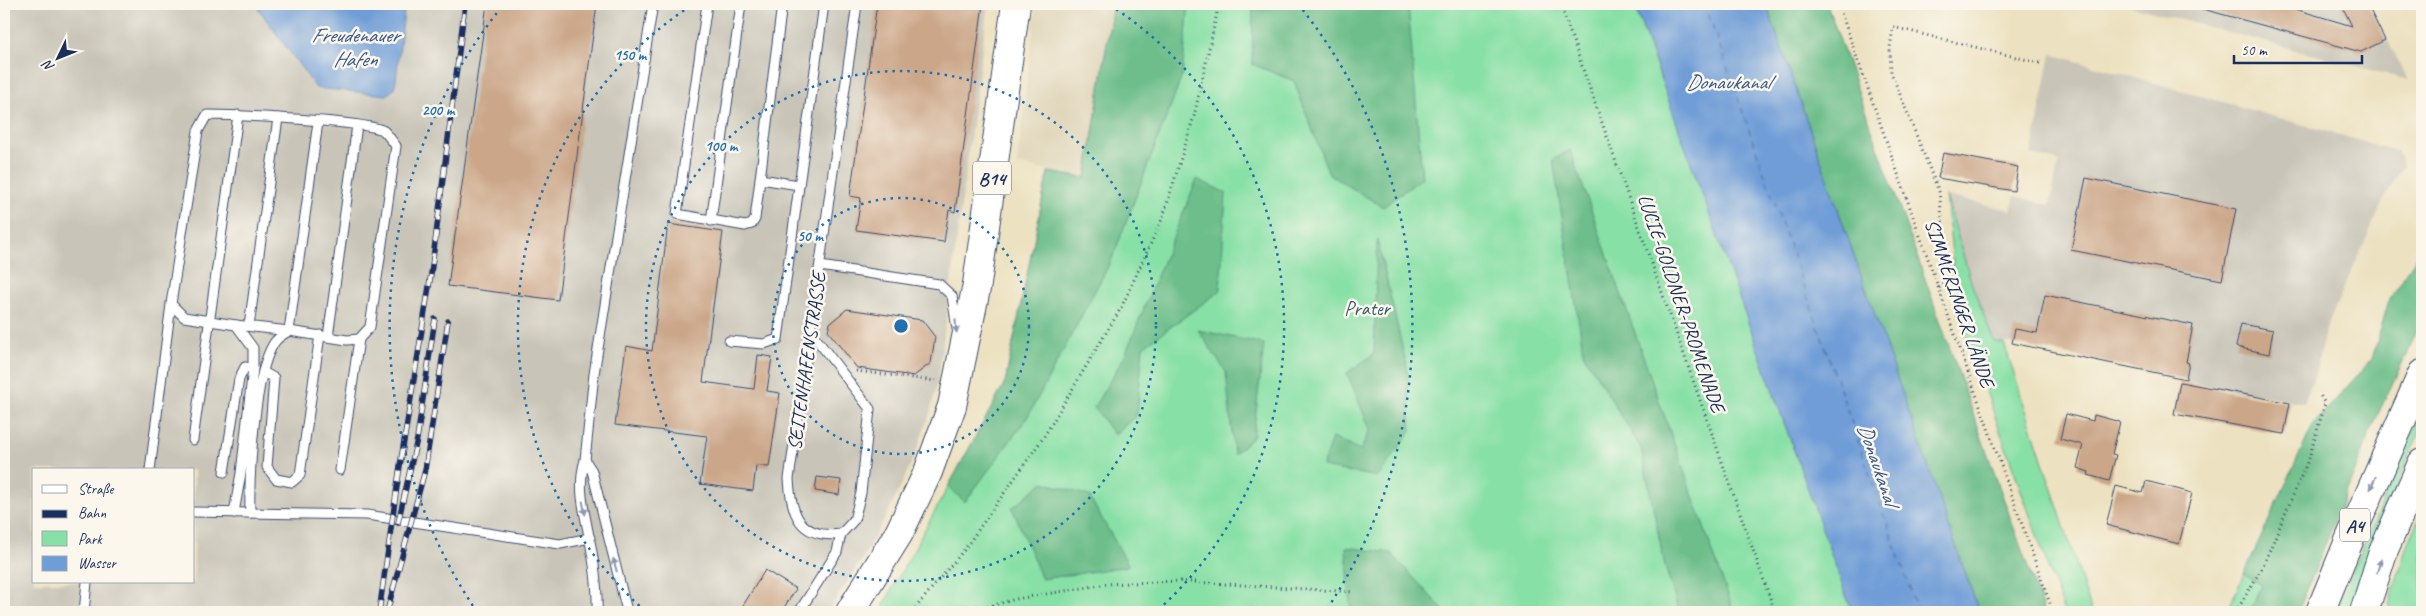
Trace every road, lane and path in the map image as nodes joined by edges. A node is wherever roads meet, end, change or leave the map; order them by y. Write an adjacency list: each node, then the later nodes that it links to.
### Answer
1 (653, 4): 38 (lane)
2 (707, 4): 18 (lane)
3 (741, 4): 18 (lane)
4 (782, 4): 16 (lane)
5 (824, 4): 17 (lane)
6 (857, 4): 19 (lane, SEITENHAFENSTRASSE)
7 (1016, 4): 36 (main road, B14)
8 (1219, 4): 56 (path)
9 (1560, 4): 58 (path, LUCIE-GOLDNER-PROMENADE)
10 (1838, 4): 20 (path, SIMMERINGER LÄNDE)
11 (2040, 63): 20 (path)
12 (238, 115): 13 (lane); 21 (lane); 22 (lane)
13 (278, 118): 14 (lane); 24 (lane)
14 (318, 122): 15 (lane); 25 (lane)
15 (357, 125): 27 (lane); 28 (lane)
16 (760, 178): 17 (lane); 18 (lane)
17 (799, 185): 29 (lane)
18 (711, 221)
19 (820, 266): 26 (lane, SEITENHAFENSTRASSE); 36 (lane, one-way to 36)
20 (1939, 289): 59 (path, SIMMERINGER LÄNDE)
21 (171, 304): 22 (lane); 40 (lane)
22 (210, 320): 23 (lane); 37 (lane)
23 (236, 324): 24 (lane); 30 (lane)
24 (249, 326): 25 (lane)
25 (289, 331): 27 (lane); 32 (lane)
26 (810, 332): 31 (lane); 46 (lane, SEITENHAFENSTRASSE)
27 (324, 336): 28 (lane); 32 (lane)
28 (359, 339): 41 (lane)
29 (729, 341)
30 (254, 368): 42 (lane); 44 (lane)
31 (839, 369): 34 (path); 46 (lane)
32 (263, 372): 45 (lane)
33 (2422, 374): 48 (main road, A4, one-way to 48)
34 (939, 381)
35 (2320, 393): 60 (path)
36 (942, 435): 55 (main road, B14)
37 (193, 440)
38 (585, 460): 47 (lane, one-way to 47); 53 (lane, one-way to 38)
39 (2422, 463): 63 (main road, A4, one-way to 39)
40 (150, 468)
41 (340, 470)
42 (224, 472)
43 (195, 512): 44 (lane)
44 (234, 513): 45 (lane)
45 (250, 513): 47 (lane)
46 (842, 534): 54 (lane)
47 (590, 538): 52 (lane)
48 (2336, 572): 61 (main road, A4); 62 (lane)
49 (87, 584): 51 (lane)
50 (1354, 592): 57 (path)
51 (84, 612)
52 (596, 612)
53 (625, 612)
54 (799, 612)
55 (850, 612)
56 (912, 612)
57 (968, 612)
58 (1775, 612)
59 (2053, 612)
60 (2236, 612)
61 (2320, 612)
62 (2327, 612)
63 (2364, 612)

